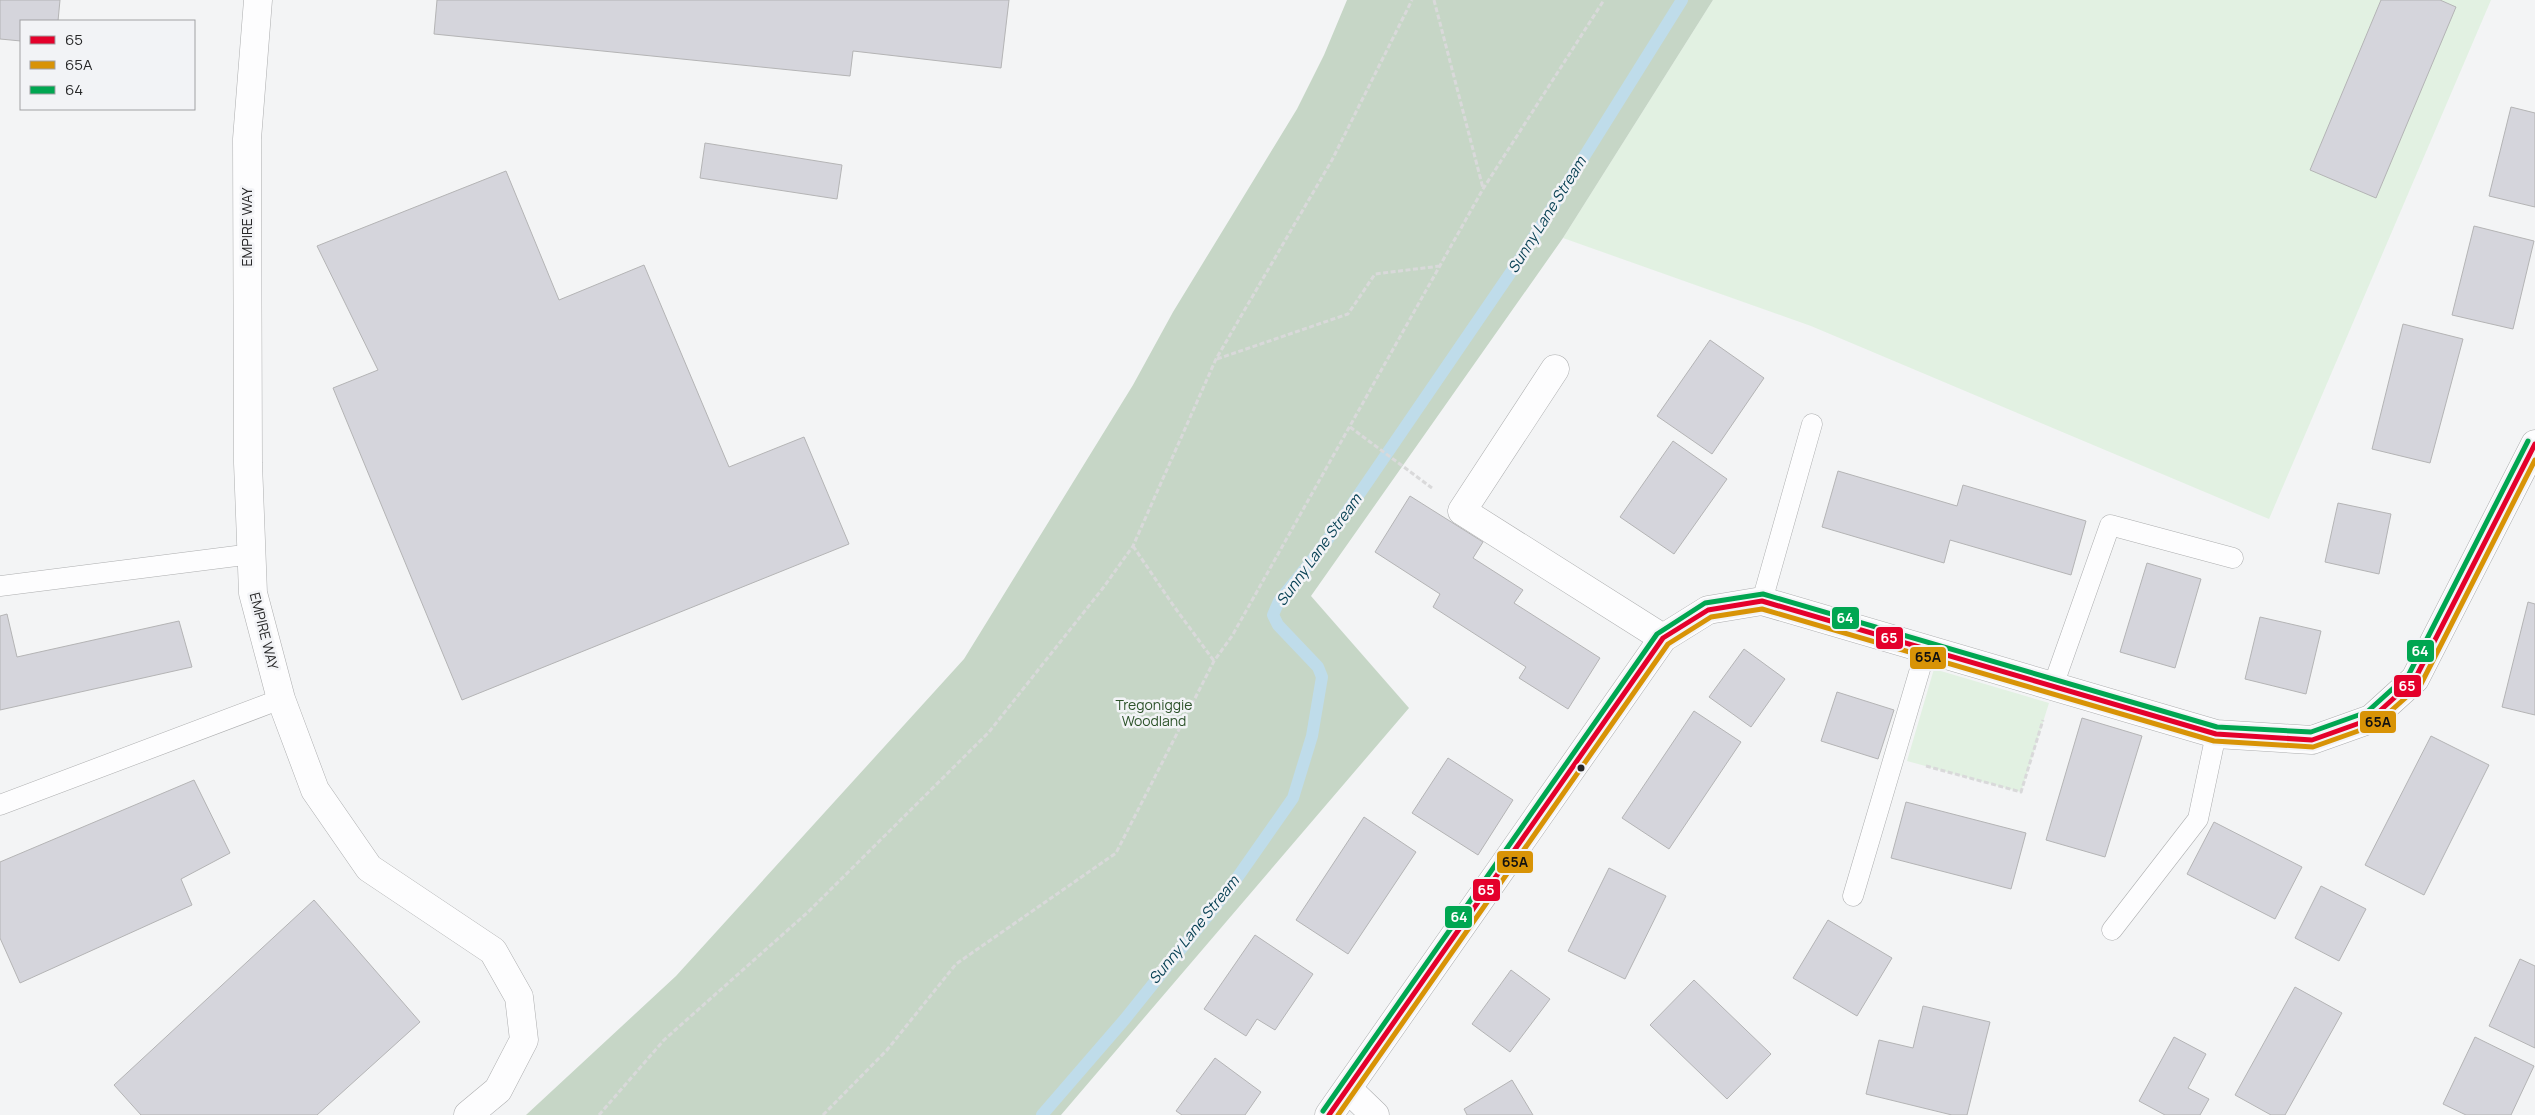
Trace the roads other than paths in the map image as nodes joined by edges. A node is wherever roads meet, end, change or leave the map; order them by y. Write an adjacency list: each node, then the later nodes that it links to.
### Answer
1 (258, 0): 5 (street, EMPIRE WAY)
2 (1555, 369): 9 (street)
3 (1812, 424): 8 (lane)
4 (2535, 444): 13 (street)
5 (252, 554): 7 (lane); 12 (street, EMPIRE WAY)
6 (2233, 558): 11 (lane)
7 (0, 586)
8 (1762, 601): 9 (street); 10 (street)
9 (1663, 638): 17 (street)
10 (1926, 649): 11 (street); 15 (lane)
11 (2054, 686): 13 (street)
12 (281, 698): 14 (lane); 18 (street, EMPIRE WAY)
13 (2216, 734): 16 (lane)
14 (0, 804)
15 (1853, 896)
16 (2112, 930)
17 (1348, 1088): 19 (street); 20 (street)
18 (468, 1115)
19 (1329, 1115)
20 (1375, 1115)

